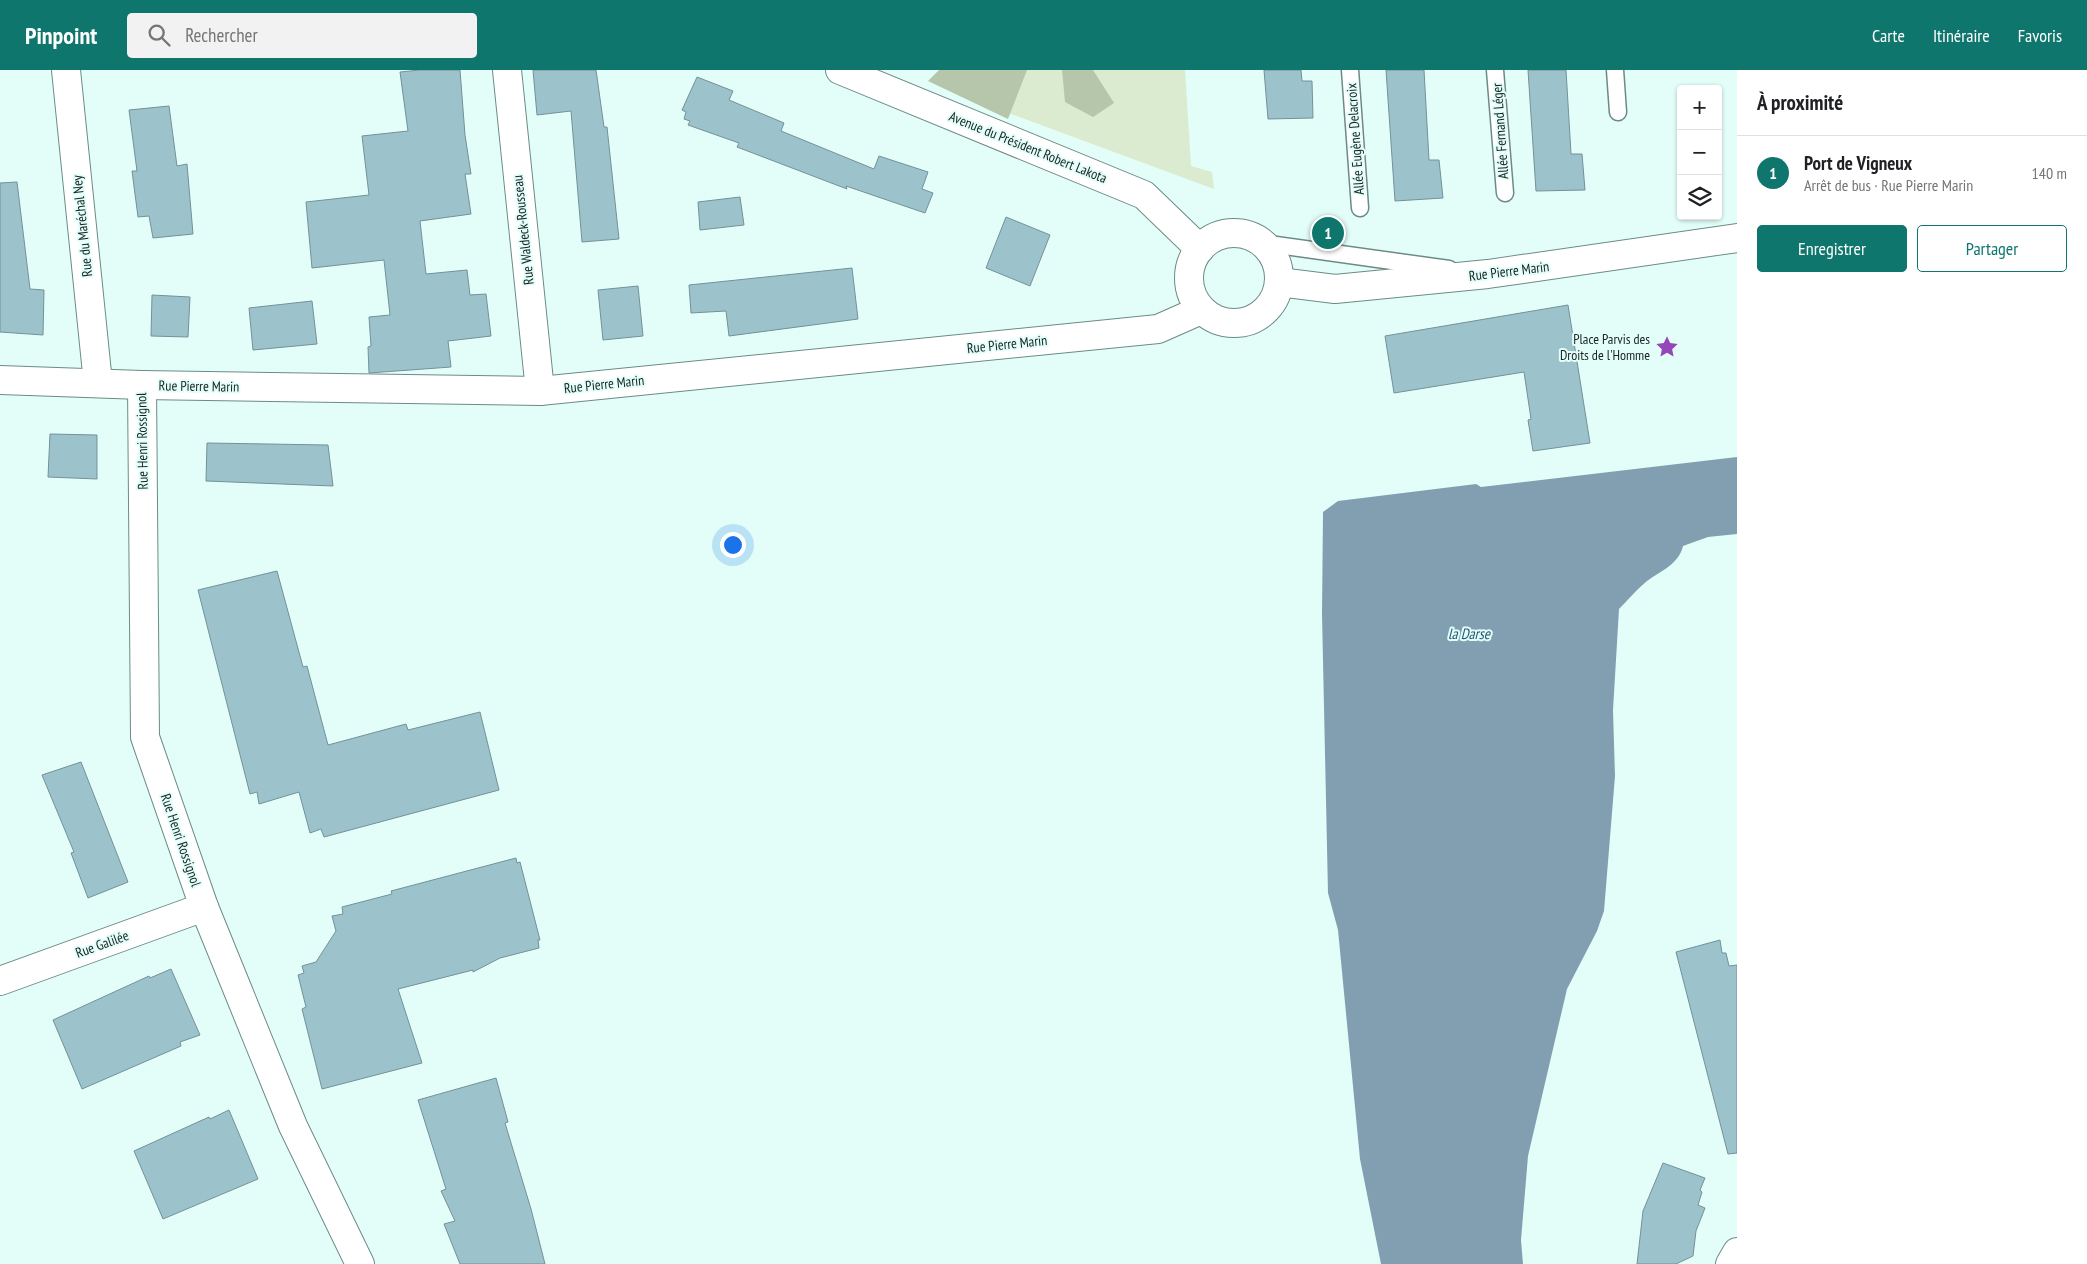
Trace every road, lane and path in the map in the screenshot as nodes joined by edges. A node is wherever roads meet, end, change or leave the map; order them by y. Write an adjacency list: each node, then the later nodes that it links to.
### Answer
1 (66, 70): 17 (street, Rue du Maréchal Ney)
2 (507, 70): 19 (street, Rue Waldeck-Rousseau)
3 (840, 70): 12 (street, Avenue du Président Robert Lakota)
4 (1350, 70): 9 (lane, Allée Eugène Delacroix)
5 (1495, 70): 8 (lane, Allée Fernand Léger)
6 (1615, 70): 7 (lane)
7 (1618, 112)
8 (1505, 192)
9 (1360, 208)
10 (1737, 238): 13 (street, Rue Pierre Marin)
11 (1263, 243): 12 (street); 13 (lane); 14 (street)
12 (1200, 249): 15 (street)
13 (1488, 274): 14 (street, Rue Pierre Marin)
14 (1279, 282): 15 (street)
15 (1201, 310): 19 (street, Rue Pierre Marin)
16 (0, 380): 17 (street, Rue Pierre Marin)
17 (98, 383): 18 (street, Rue Pierre Marin)
18 (142, 385): 19 (street, Rue Pierre Marin); 20 (street, Rue Henri Rossignol)
19 (540, 391)
20 (204, 907): 21 (street, Rue Galilée); 23 (street, Rue Henri Rossignol)
21 (0, 981)
22 (1737, 1252): 24 (street)
23 (360, 1264)
24 (1730, 1264)

